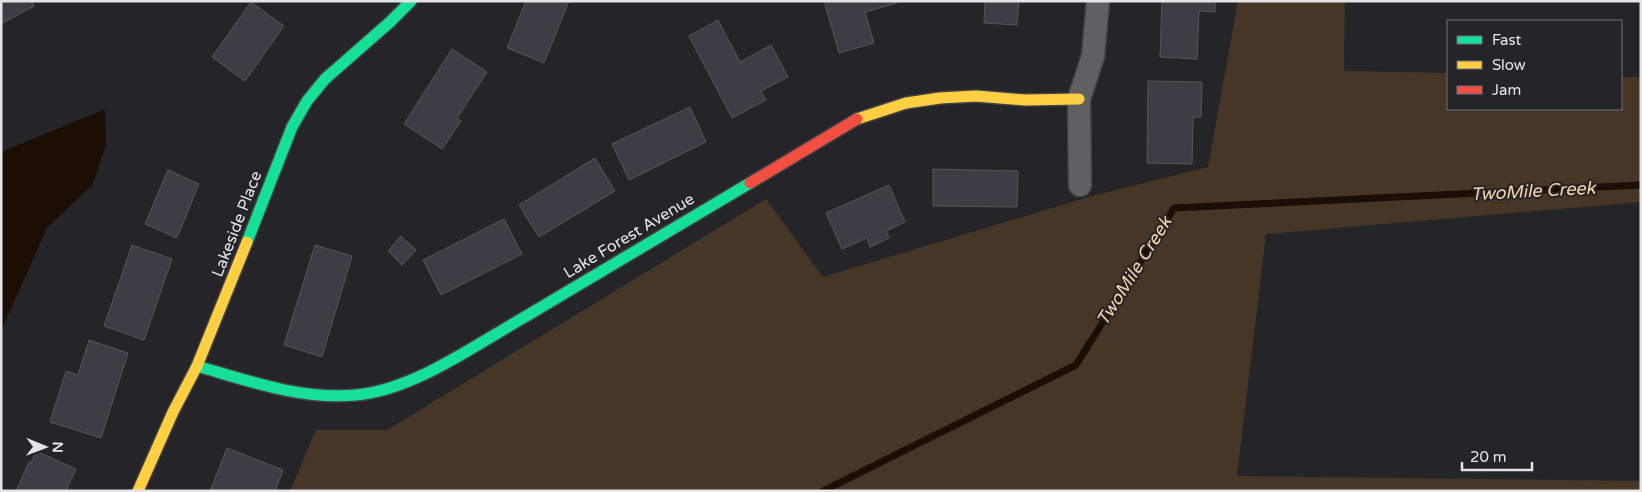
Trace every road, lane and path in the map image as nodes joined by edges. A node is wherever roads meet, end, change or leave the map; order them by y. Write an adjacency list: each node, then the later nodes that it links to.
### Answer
1 (411, 1): 5 (street, Lakeside Place)
2 (1098, 1): 3 (street)
3 (1079, 99): 4 (street); 5 (street, Lake Forest Avenue)
4 (1080, 185)
5 (197, 366): 6 (street, Lakeside Place)
6 (138, 491)

